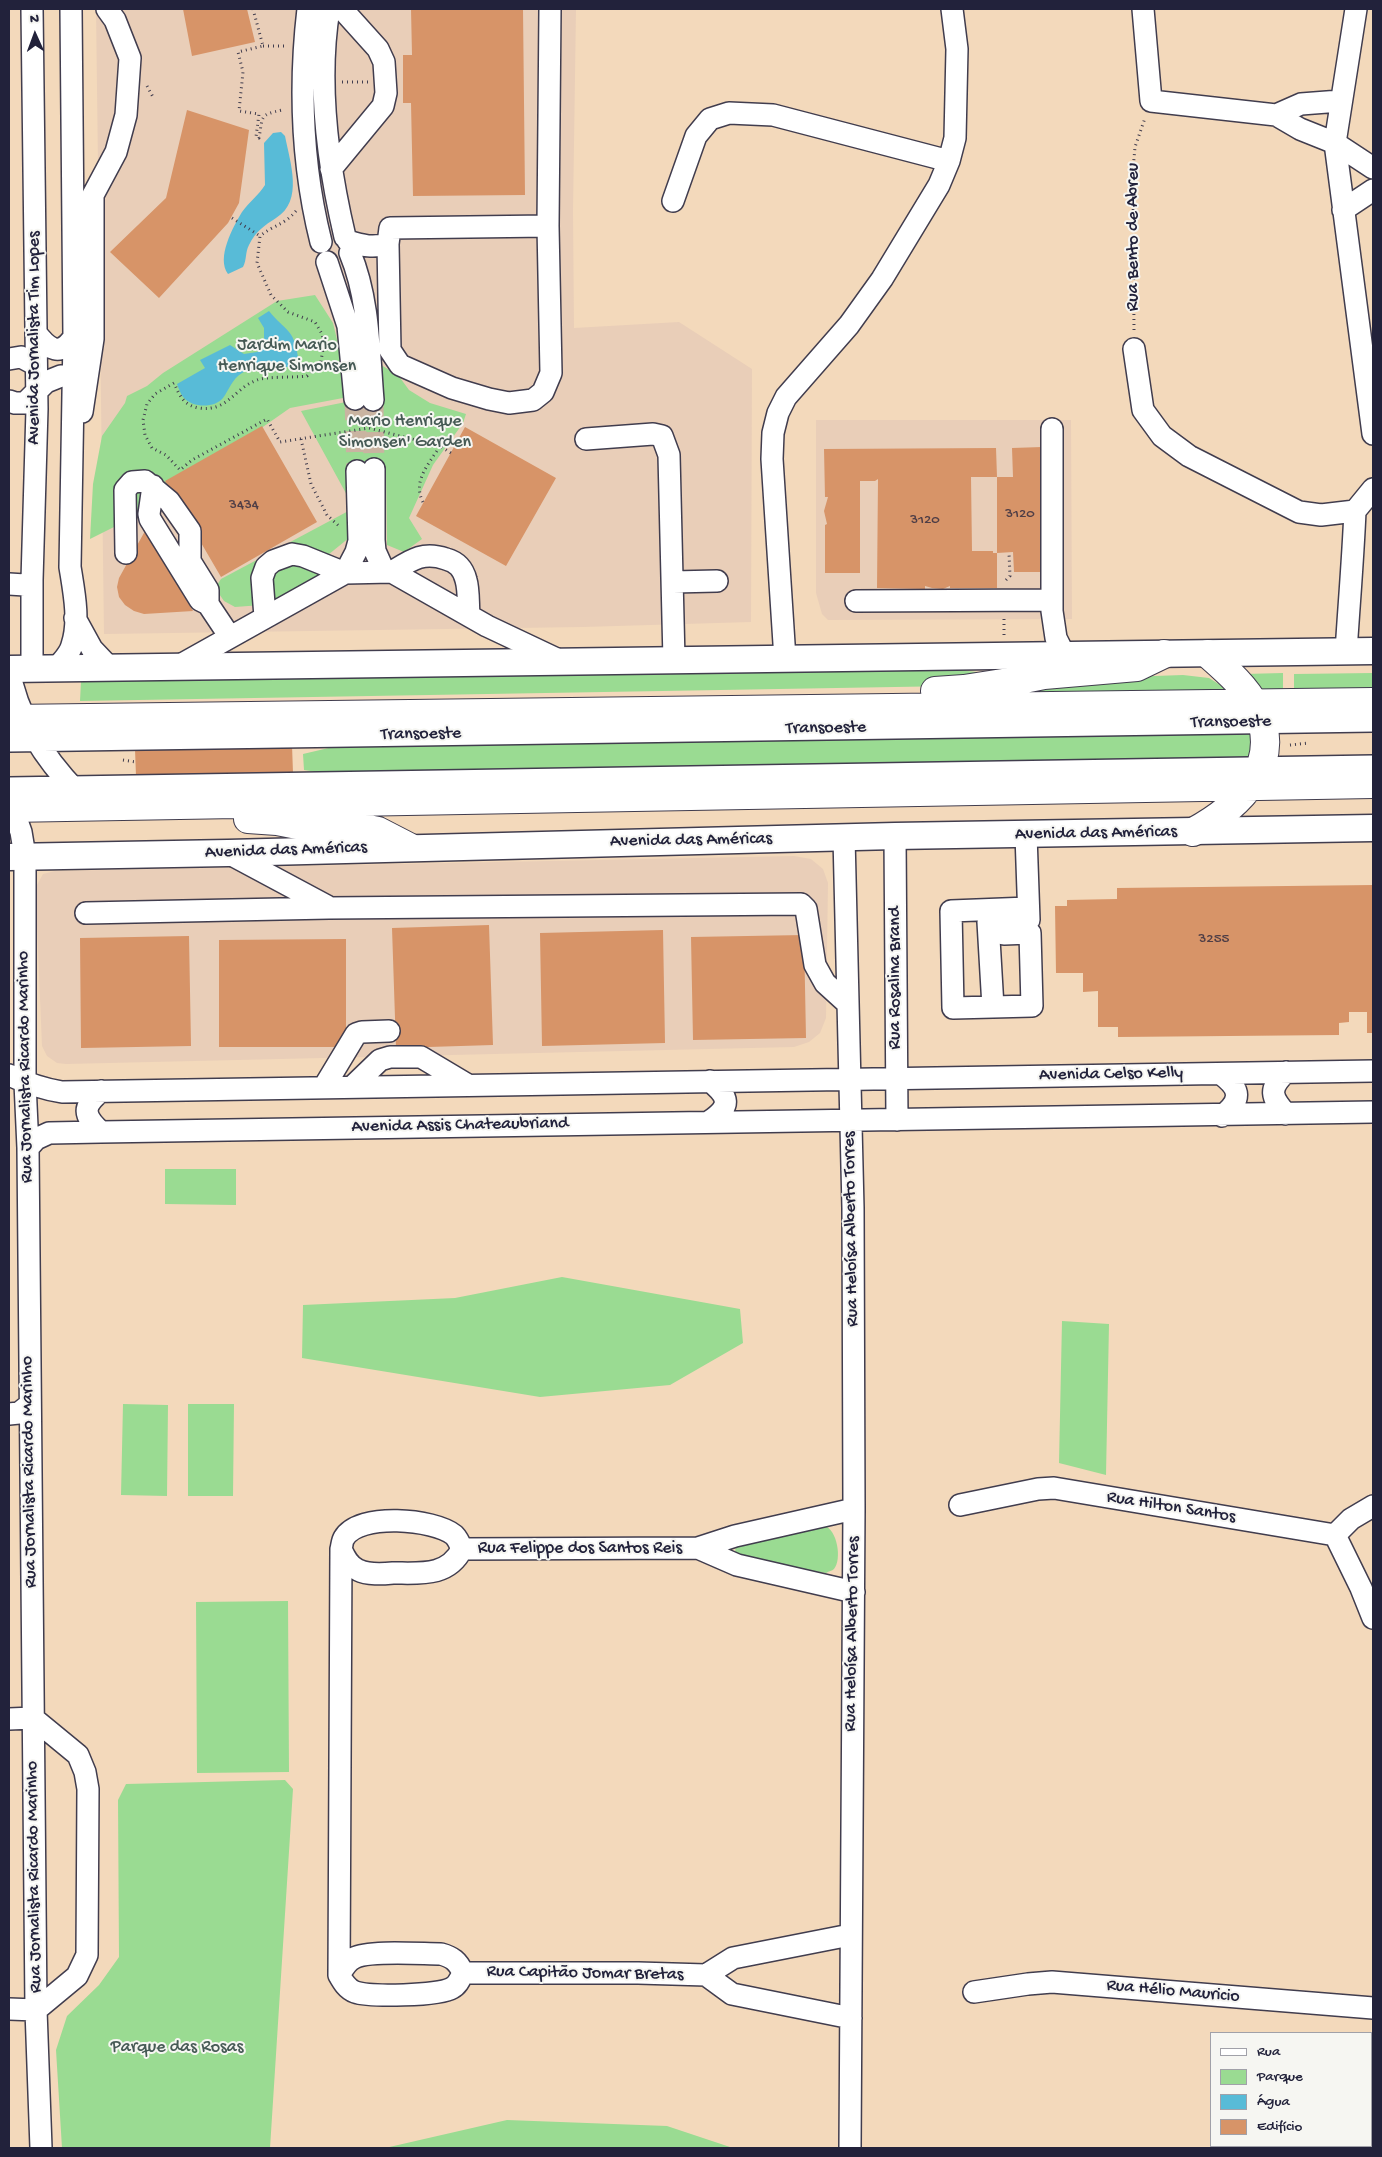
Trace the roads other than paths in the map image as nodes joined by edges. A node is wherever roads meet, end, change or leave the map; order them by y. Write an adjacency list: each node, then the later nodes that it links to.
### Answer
1 (32, 9): 27 (street, Avenida Jornalista Tim Lopes)
2 (71, 9): 19 (street)
3 (107, 9): 19 (street)
4 (308, 9): 22 (street)
5 (328, 9): 16 (street)
6 (342, 9): 16 (street)
7 (550, 9): 21 (street)
8 (952, 9): 14 (street)
9 (1143, 9): 12 (street)
10 (1356, 9): 11 (street)
11 (1340, 102): 12 (street); 13 (street)
12 (1276, 115): 13 (street)
13 (1335, 143): 15 (street); 20 (street)
14 (949, 161): 18 (street); 63 (street)
15 (1373, 168)
16 (331, 169): 24 (street)
17 (1373, 190): 20 (street)
18 (673, 200)
19 (83, 208): 28 (street); 33 (street)
20 (1344, 210): 37 (street)
21 (548, 226): 23 (street); 30 (street)
22 (321, 242): 24 (street); 25 (street)
23 (388, 244): 24 (street); 26 (street)
24 (350, 250): 25 (street); 26 (street); 30 (street)
25 (327, 262): 30 (street)
26 (388, 268): 30 (street)
27 (36, 333): 28 (street); 32 (street, Avenida Jornalista Tim Lopes)
28 (74, 337): 33 (street)
29 (1134, 349): 42 (street)
30 (380, 350)
31 (9, 360): 32 (street)
32 (36, 365): 34 (street, Avenida Jornalista Tim Lopes)
33 (80, 375): 34 (street); 56 (street)
34 (36, 391): 35 (street); 47 (street, Avenida Jornalista Tim Lopes)
35 (9, 401)
36 (1052, 429): 52 (street)
37 (1373, 434)
38 (586, 439): 49 (street)
39 (153, 486): 41 (street); 43 (street); 44 (street)
40 (1373, 489): 42 (street)
41 (176, 510): 44 (street); 51 (street)
42 (1355, 511): 59 (street)
43 (126, 552)
44 (173, 558): 51 (street)
45 (388, 571): 46 (street); 46 (street); 54 (street); 54 (street)
46 (345, 573): 55 (street); 55 (street)
47 (32, 580): 50 (street); 67 (street, Avenida Jornalista Tim Lopes)
48 (718, 581): 49 (street)
49 (673, 582): 64 (street)
50 (9, 584)
51 (208, 597): 57 (street)
52 (1052, 600): 53 (street); 62 (street)
53 (856, 601)
54 (469, 614): 65 (street)
55 (264, 617): 57 (street)
56 (76, 618): 67 (street); 68 (street)
57 (230, 637): 66 (street)
58 (1373, 651): 59 (main road)
59 (1346, 652): 61 (main road)
60 (1164, 654): 61 (main road); 62 (main road); 69 (highway)
61 (1208, 654): 70 (highway)
62 (1064, 656): 63 (main road)
63 (785, 659): 64 (main road)
64 (674, 660): 65 (main road)
65 (561, 661): 66 (main road)
66 (176, 667): 68 (main road)
67 (26, 668): 68 (main road); 72 (street, Avenida Jornalista Tim Lopes)
68 (110, 668)
69 (852, 708): 70 (highway); 72 (highway)
70 (1258, 713): 71 (highway); 72 (street, Transoeste); 75 (highway)
71 (1371, 718)
72 (24, 726): 73 (street, Transoeste); 76 (street, Avenida Jornalista Tim Lopes)
73 (9, 741)
74 (1369, 769): 75 (highway)
75 (1254, 777): 76 (street); 78 (highway); 80 (highway)
76 (80, 796): 77 (highway); 78 (highway)
77 (10, 800): 86 (street, Rua Jornalista Ricardo Marinho)
78 (207, 804): 84 (highway)
79 (1373, 828): 80 (main road, Avenida das Américas)
80 (1193, 832): 81 (main road, Avenida das Américas)
81 (1026, 835): 82 (main road, Avenida das Américas); 88 (street)
82 (895, 836): 83 (main road, Avenida das Américas); 97 (street, Rua Rosalina Brand)
83 (844, 837): 84 (main road, Avenida das Américas); 91 (street)
84 (409, 847): 85 (main road, Avenida das Américas)
85 (228, 853): 86 (main road, Avenida das Américas); 87 (street)
86 (17, 856): 98 (street, Rua Jornalista Ricardo Marinho)
87 (329, 908): 89 (street); 91 (street)
88 (1028, 908): 90 (street); 92 (street)
89 (86, 913)
90 (989, 935): 92 (street); 92 (street)
91 (847, 1004): 99 (street)
92 (993, 1007)
93 (392, 1036): 102 (street)
94 (1373, 1071): 95 (street, Avenida Celso Kelly)
95 (1286, 1072): 96 (street, Avenida Celso Kelly); 106 (street)
96 (1221, 1074): 97 (street, Avenida Celso Kelly); 107 (street)
97 (896, 1078): 99 (street, Avenida Celso Kelly); 109 (street, Rua Rosalina Brand)
98 (17, 1079): 104 (street); 112 (street, Rua Jornalista Ricardo Marinho)
99 (849, 1079): 100 (street); 108 (street)
100 (710, 1081): 101 (street); 110 (street)
101 (468, 1085): 103 (street); 103 (street)
102 (324, 1087): 103 (street); 104 (street)
103 (352, 1087)
104 (101, 1091): 111 (street)
105 (1373, 1112): 106 (street)
106 (1286, 1114): 107 (street)
107 (1222, 1116): 109 (street)
108 (850, 1120): 109 (street, Avenida Assis Chateaubriand); 110 (street, Avenida Assis Chateaubriand); 117 (street, Rua Heloísa Alberto Torres)
109 (897, 1120)
110 (710, 1122): 111 (street, Avenida Assis Chateaubriand)
111 (101, 1132): 112 (street, Avenida Assis Chateaubriand)
112 (28, 1148): 113 (street, Rua Jornalista Ricardo Marinho)
113 (29, 1405): 114 (street); 124 (street, Rua Jornalista Ricardo Marinho)
114 (9, 1414)
115 (960, 1505): 118 (street, Rua Hilton Santos)
116 (1373, 1506): 118 (street)
117 (854, 1509): 119 (street, Rua Felippe dos Santos Reis); 122 (street, Rua Heloísa Alberto Torres)
118 (1335, 1535): 123 (street)
119 (698, 1548): 121 (street, Rua Felippe dos Santos Reis); 122 (street, Rua Felippe dos Santos Reis)
120 (341, 1549): 121 (street, Rua Felippe dos Santos Reis); 121 (street, Rua Felippe dos Santos Reis); 128 (street)
121 (462, 1549)
122 (854, 1592): 126 (street, Rua Heloísa Alberto Torres)
123 (1373, 1618)
124 (33, 1718): 125 (street); 133 (street, Rua Jornalista Ricardo Marinho); 133 (street)
125 (9, 1719)
126 (850, 1935): 129 (street, Rua Capitão Jomar Bretas); 134 (street, Rua Heloísa Alberto Torres)
127 (463, 1973): 128 (street, Rua Capitão Jomar Bretas); 128 (street, Rua Capitão Jomar Bretas); 129 (street, Rua Capitão Jomar Bretas)
128 (339, 1975)
129 (706, 1975): 134 (street, Rua Capitão Jomar Bretas)
130 (974, 1992): 131 (street, Rua Hélio Mauricio)
131 (1373, 2008)
132 (9, 2009): 133 (street)
133 (36, 2010): 135 (street, Rua Jornalista Ricardo Marinho)
134 (851, 2018): 136 (street, Rua Heloísa Alberto Torres)
135 (41, 2148)
136 (850, 2148)

